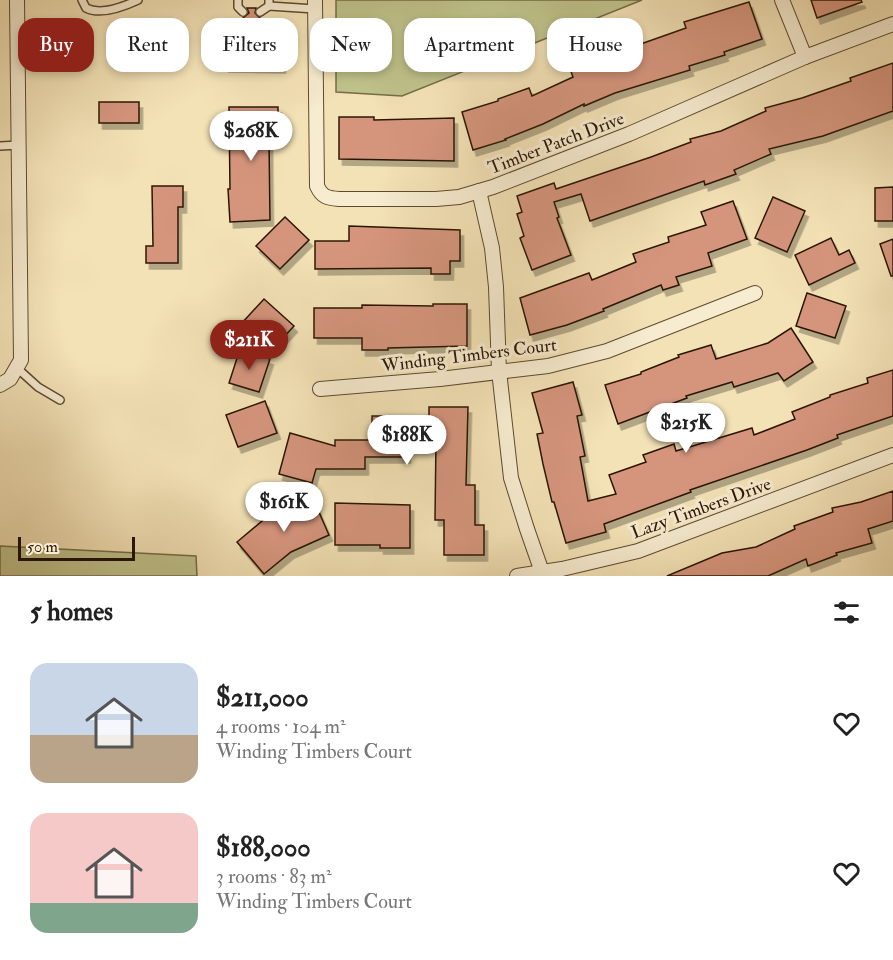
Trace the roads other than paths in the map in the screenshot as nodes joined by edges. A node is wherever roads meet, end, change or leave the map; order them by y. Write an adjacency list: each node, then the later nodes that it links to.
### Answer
1 (17, 0): 12 (street)
2 (82, 0): 3 (lane)
3 (138, 0)
4 (238, 0): 8 (lane)
5 (782, 0): 11 (street)
6 (269, 3): 7 (lane); 9 (lane)
7 (315, 4): 14 (street, Timber Patch Drive)
8 (243, 12)
9 (260, 12)
10 (893, 24): 11 (street, Timber Patch Drive)
11 (805, 57): 14 (street, Timber Patch Drive)
12 (19, 145): 13 (lane); 16 (street)
13 (0, 146)
14 (479, 191): 17 (street)
15 (755, 293): 17 (street, Winding Timbers Court)
16 (17, 368): 18 (street); 20 (lane)
17 (499, 371): 19 (street, Winding Timbers Court); 22 (street)
18 (0, 385)
19 (320, 389)
20 (60, 400)
21 (893, 455): 22 (street, Lazy Timbers Drive)
22 (542, 572): 23 (street, Lazy Timbers Drive)
23 (517, 576)

